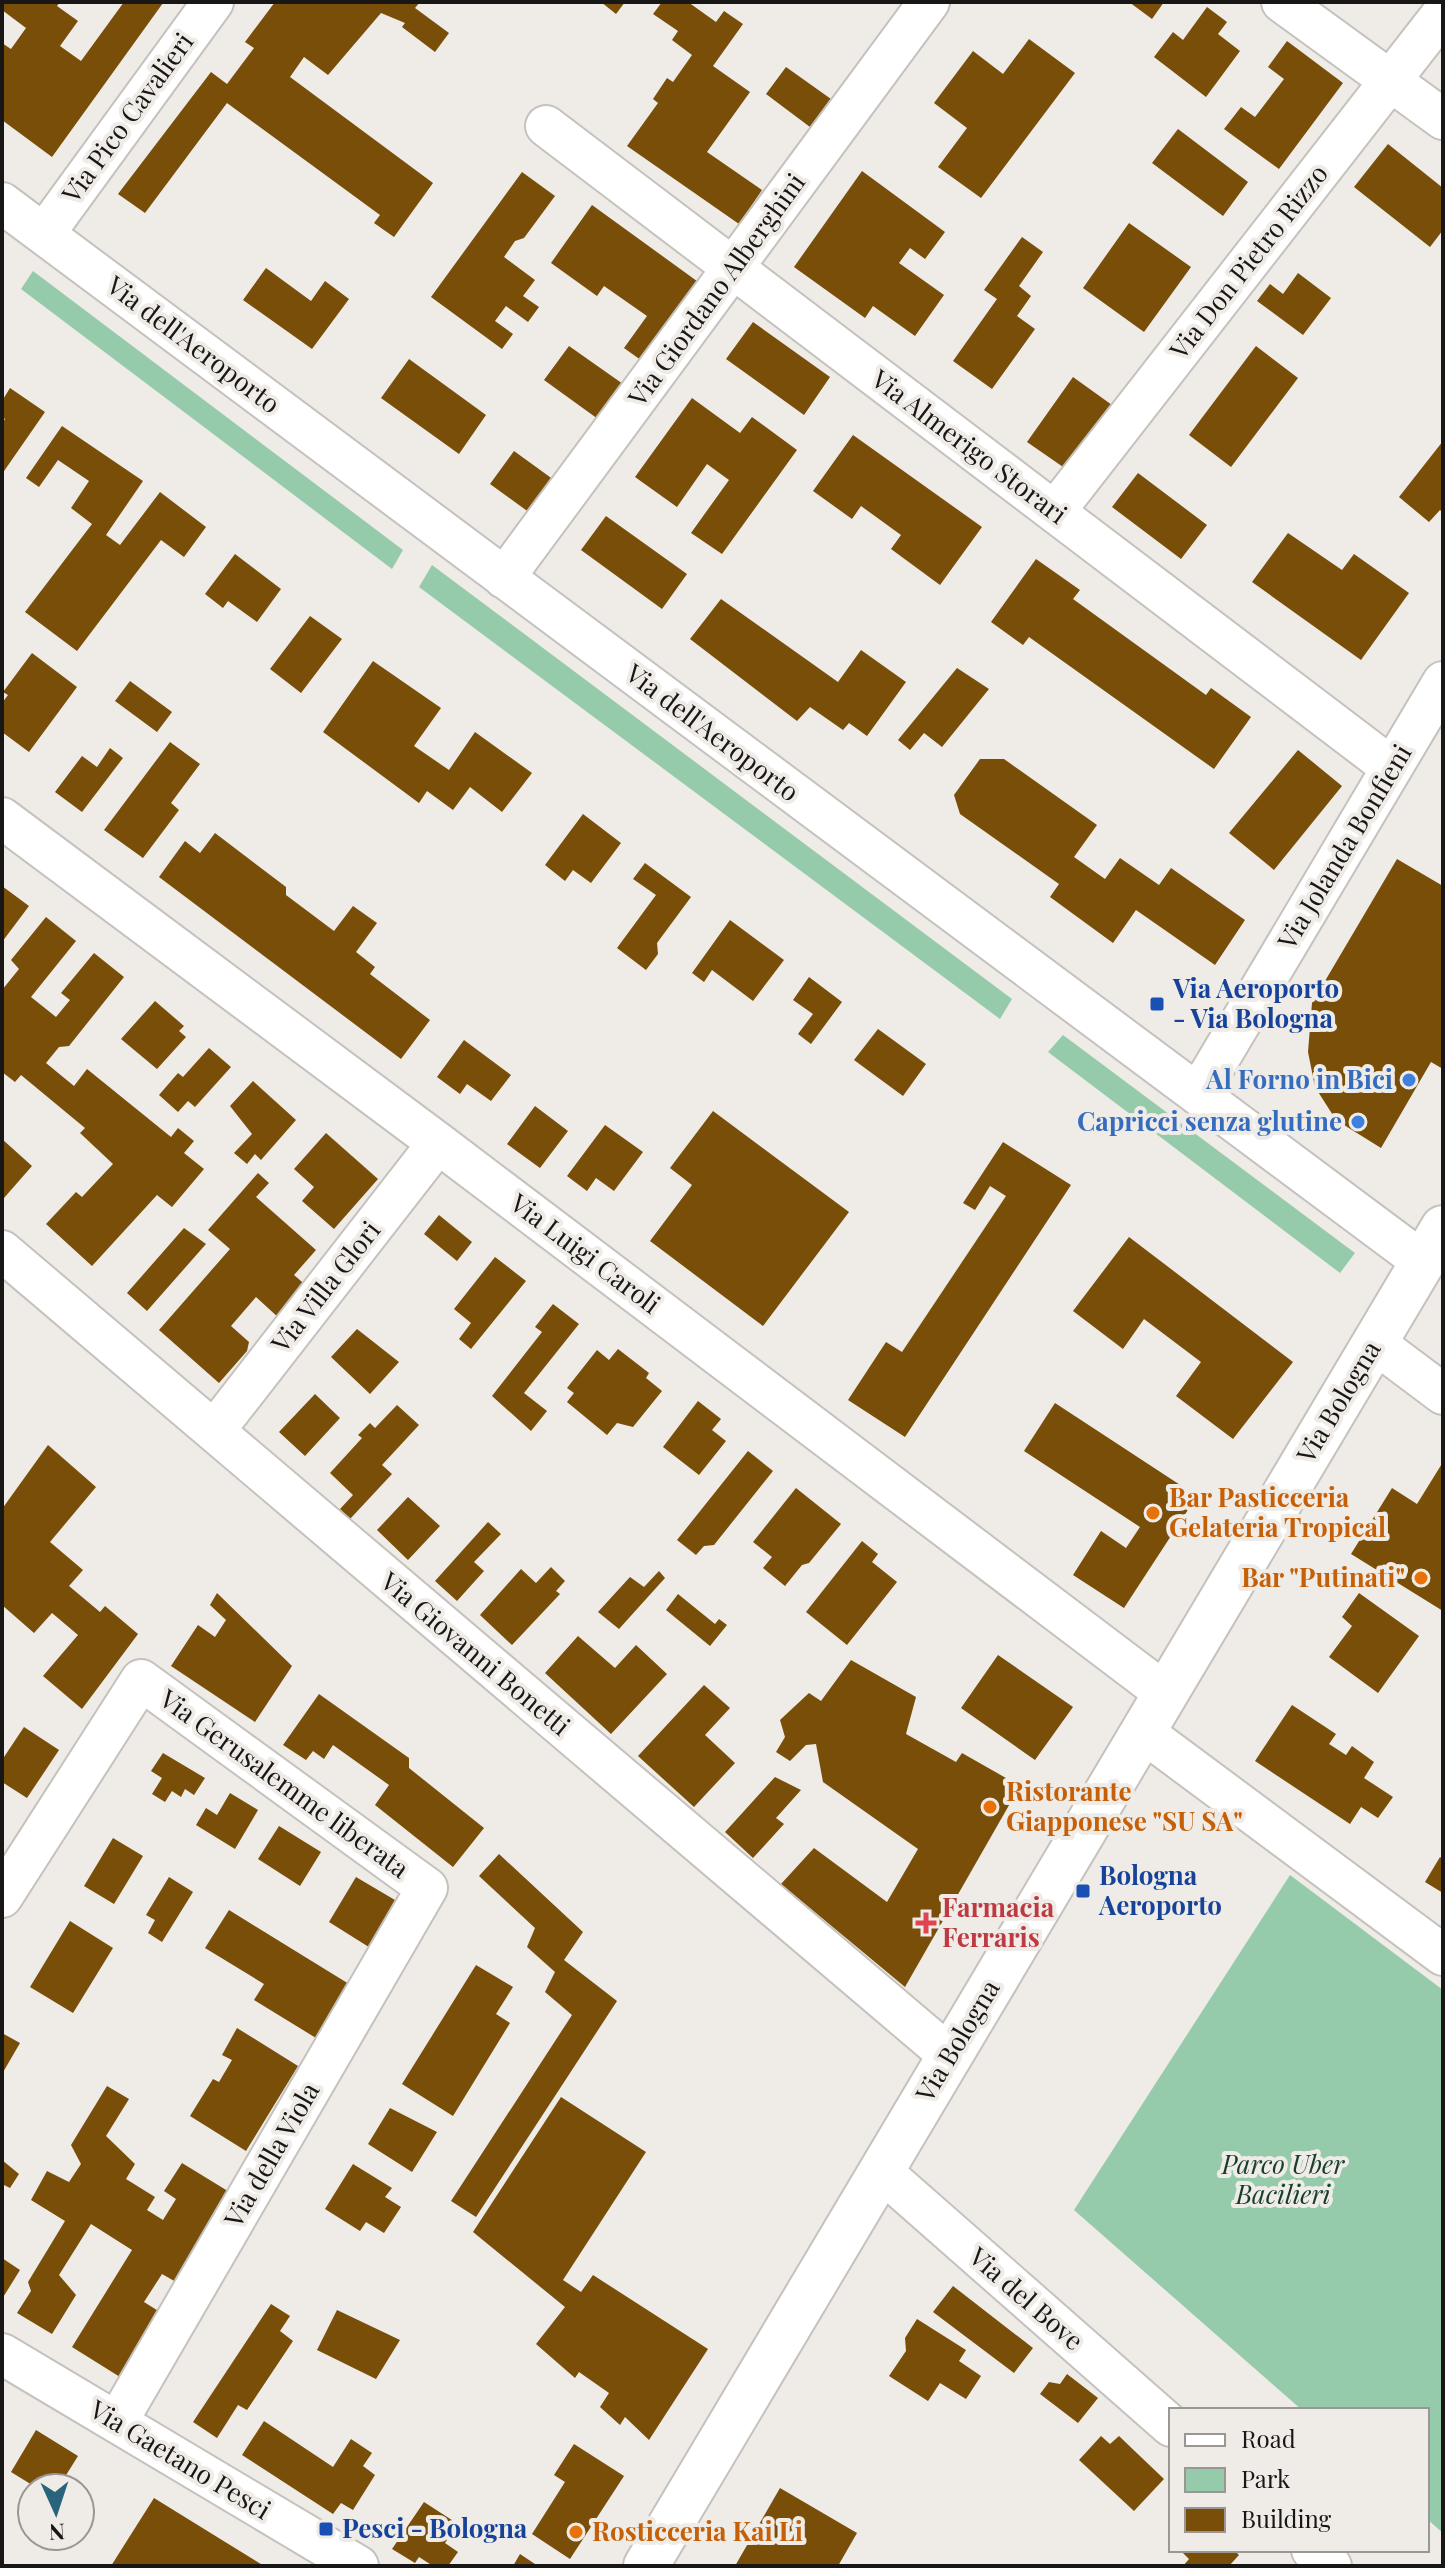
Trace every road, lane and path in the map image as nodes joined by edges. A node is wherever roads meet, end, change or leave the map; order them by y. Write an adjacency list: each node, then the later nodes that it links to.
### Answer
1 (213, 2): 9 (street, Via Pico Cavalieri)
2 (929, 2): 10 (street, Via Giordano Alberghini)
3 (1282, 2): 5 (street)
4 (1443, 13): 5 (street, Via Don Pietro Rizzo)
5 (1390, 81): 6 (street); 11 (street, Via Don Pietro Rizzo)
6 (1443, 119)
7 (546, 126): 10 (street, Via Almerigo Storari)
8 (2, 203): 9 (street, Via dell'Aeroporto)
9 (44, 234): 12 (street, Via dell'Aeroporto)
10 (733, 268): 11 (street, Via Almerigo Storari); 12 (street, Via Giordano Alberghini)
11 (1055, 511): 14 (street, Via Almerigo Storari)
12 (504, 578): 16 (street, Via dell'Aeroporto)
13 (1443, 682): 14 (street, Via Jolanda Bonfieni)
14 (1392, 768): 16 (street, Via Jolanda Bonfieni)
15 (2, 818): 17 (street, Via Luigi Caroli)
16 (1198, 1094): 18 (street, Via dell'Aeroporto)
17 (438, 1143): 22 (street, Via Villa Glori); 23 (street, Via Luigi Caroli)
18 (1433, 1245): 20 (street, Via Bologna)
19 (2, 1251): 22 (street, Via Giovanni Bonetti)
20 (1375, 1343): 21 (street); 23 (street, Via Bologna)
21 (1443, 1394)
22 (214, 1431): 28 (street, Via Giovanni Bonetti)
23 (1165, 1693): 24 (street, Via Bologna)
24 (1143, 1732): 27 (street); 28 (street, Via Bologna)
25 (427, 1888): 26 (street, Via Gerusalemme liberata); 31 (street, Via della Viola)
26 (2, 1897)
27 (1443, 1955)
28 (950, 2056): 29 (street, Via Bologna)
29 (881, 2171): 32 (street, Via del Bove); 35 (street, Via Bologna)
30 (2, 2354): 31 (street, Via Gaetano Pesci)
31 (117, 2422): 34 (street, Via Gaetano Pesci)
32 (1169, 2424)
33 (1314, 2552): 36 (street)
34 (358, 2566)
35 (646, 2566)
36 (1331, 2566)

